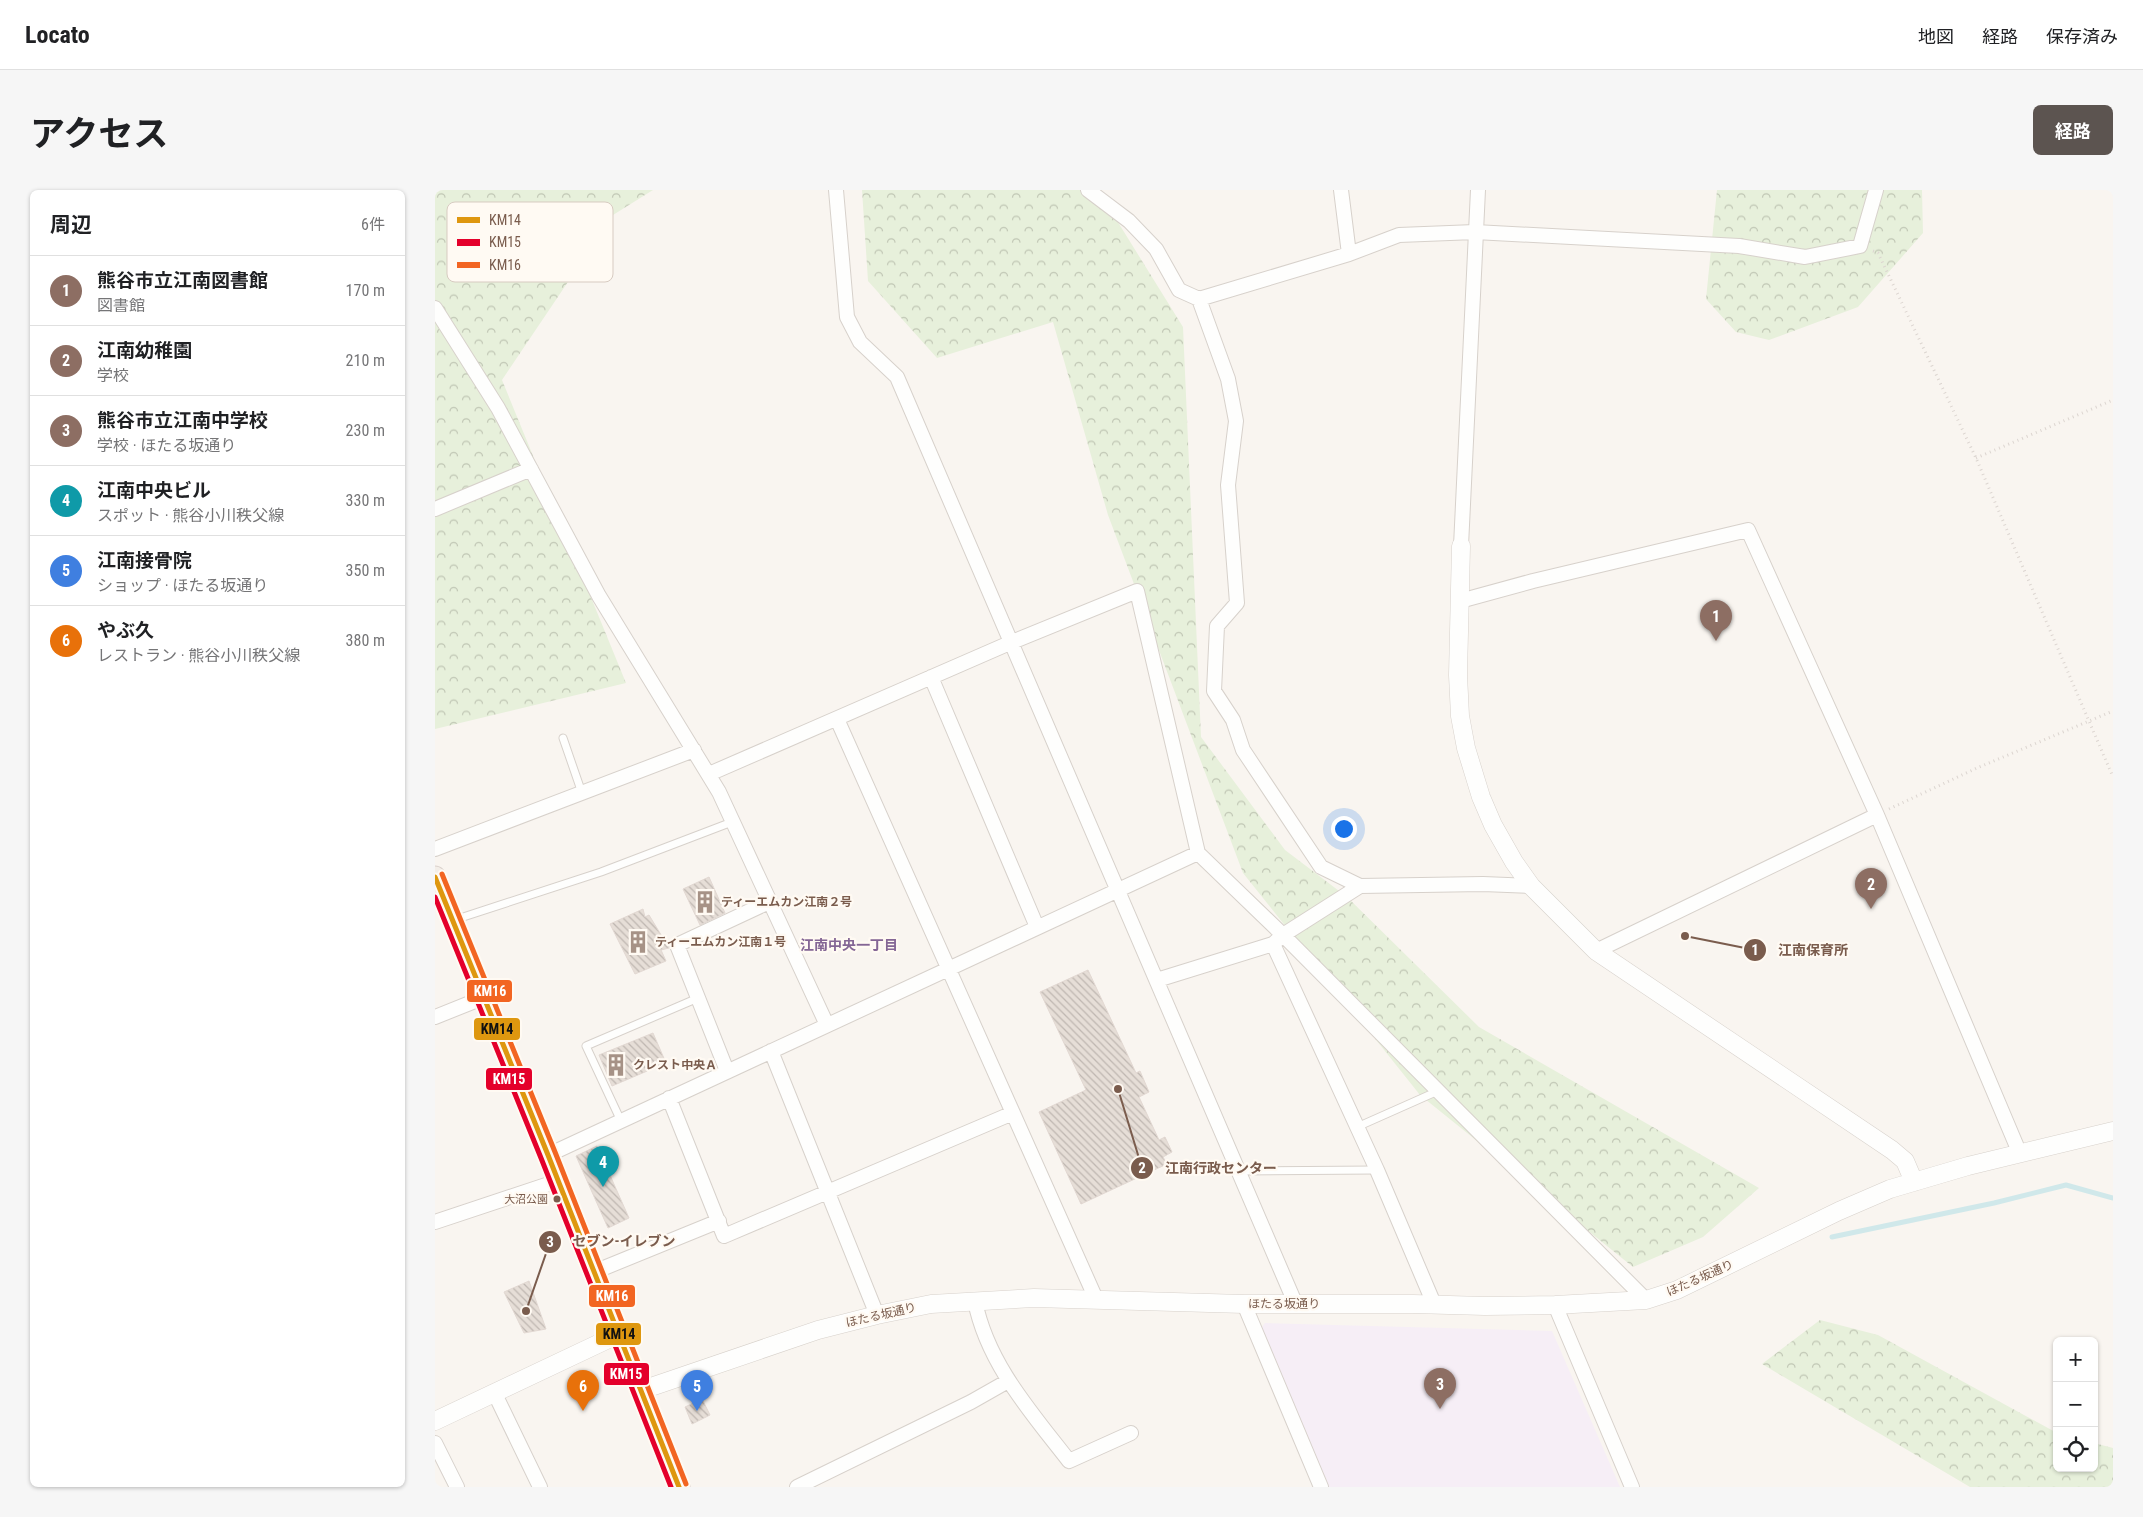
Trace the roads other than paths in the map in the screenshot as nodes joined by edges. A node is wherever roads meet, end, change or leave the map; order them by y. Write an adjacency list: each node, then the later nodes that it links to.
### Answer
1 (836, 190): 14 (street)
2 (1088, 190): 8 (street)
3 (1341, 190): 7 (street)
4 (1478, 190): 6 (street)
5 (1876, 190): 6 (street)
6 (1475, 232): 7 (street); 12 (street)
7 (1349, 254): 8 (street)
8 (1199, 299): 26 (street)
9 (435, 308): 10 (street)
10 (531, 469): 11 (street); 18 (street)
11 (435, 509)
12 (1461, 546): 13 (street)
13 (1460, 601): 21 (street); 27 (street)
14 (1012, 642): 15 (street); 24 (street); 28 (street)
15 (931, 678): 16 (street); 31 (street)
16 (837, 719): 19 (street); 34 (street)
17 (563, 738): 20 (lane)
18 (694, 750): 19 (street); 20 (street)
19 (709, 774): 22 (street)
20 (582, 793): 23 (street)
21 (1877, 815): 33 (street); 48 (street)
22 (732, 822): 29 (street); 30 (lane)
23 (435, 849)
24 (1198, 853): 28 (street); 32 (street)
25 (435, 877): 30 (main road)
26 (1360, 886): 27 (street); 32 (street)
27 (1531, 886): 33 (street)
28 (1118, 889): 31 (street); 35 (street)
29 (769, 902): 37 (street); 39 (street)
30 (454, 920): 36 (main road)
31 (1037, 926): 34 (street)
32 (1278, 939): 35 (street); 42 (street); 46 (street)
33 (1596, 951): 53 (street)
34 (948, 968): 39 (street); 44 (street)
35 (1157, 980): 51 (street)
36 (485, 996): 38 (street); 49 (main road)
37 (698, 998): 41 (street); 45 (lane)
38 (435, 1017)
39 (827, 1025): 40 (street)
40 (771, 1051): 41 (street); 54 (street)
41 (727, 1071): 43 (street)
42 (1438, 1091): 46 (lane); 59 (street)
43 (669, 1098): 45 (street); 55 (street)
44 (1013, 1114): 54 (street); 58 (street)
45 (621, 1121): 49 (street)
46 (1357, 1127): 50 (street)
47 (2113, 1131): 48 (street, ほたる坂通り)
48 (2020, 1154): 53 (street, ほたる坂通り)
49 (548, 1155): 52 (main road)
50 (1377, 1170): 51 (lane); 62 (street)
51 (1239, 1171): 63 (street)
52 (558, 1181): 56 (street); 57 (main road)
53 (1914, 1182): 59 (street, ほたる坂通り)
54 (827, 1192): 55 (street); 65 (street)
55 (719, 1221): 57 (street)
56 (435, 1222)
57 (594, 1272): 66 (main road)
58 (1096, 1299): 60 (street, ほたる坂通り); 61 (street, ほたる坂通り)
59 (1646, 1300): 64 (street, ほたる坂通り)
60 (975, 1301): 65 (street, ほたる坂通り); 67 (street)
61 (1244, 1304): 63 (street, ほたる坂通り); 77 (street)
62 (1434, 1304): 63 (street, ほたる坂通り); 64 (street, ほたる坂通り)
63 (1296, 1305)
64 (1555, 1305): 78 (street)
65 (877, 1314): 68 (street, ほたる坂通り)
66 (619, 1334): 68 (main road); 69 (street)
67 (1008, 1381): 71 (street); 76 (street)
68 (642, 1390): 75 (main road)
69 (494, 1392): 70 (street); 74 (street)
70 (435, 1421)
71 (1131, 1433)
72 (435, 1443): 73 (street)
73 (457, 1487)
74 (540, 1487)
75 (679, 1487)
76 (797, 1487)
77 (1321, 1487)
78 (1632, 1487)

